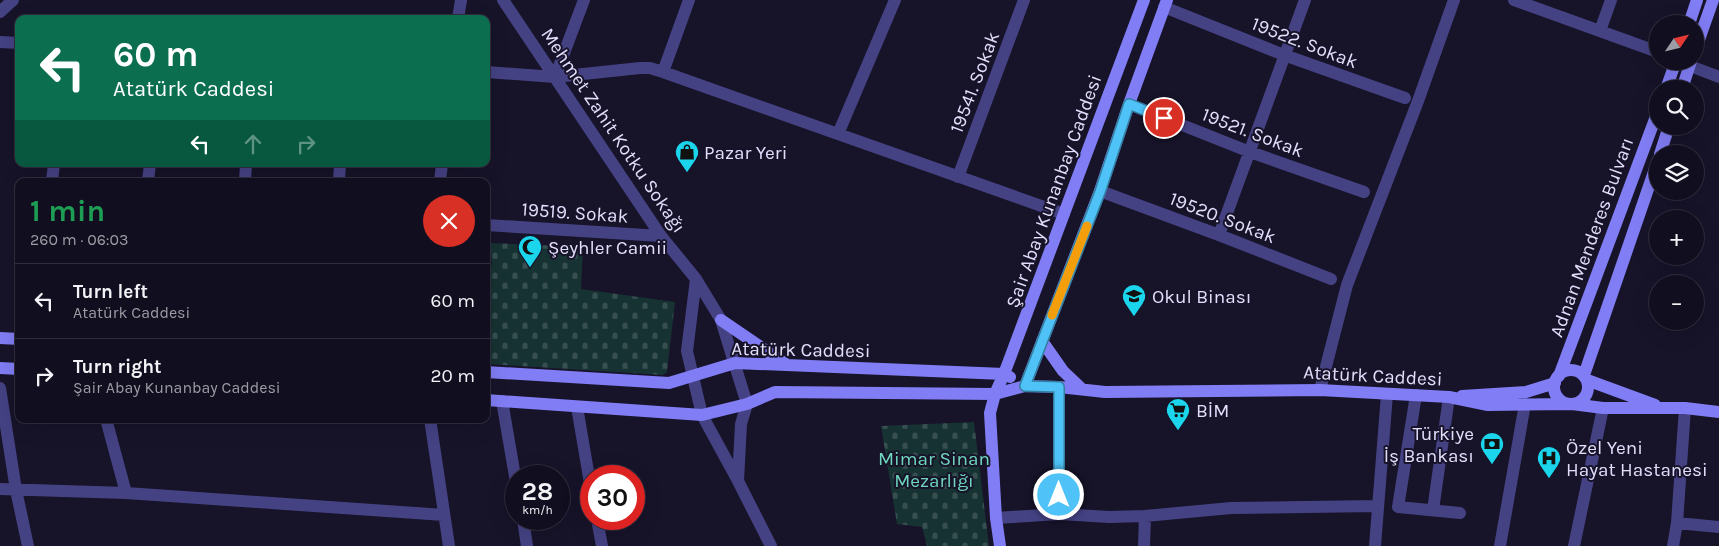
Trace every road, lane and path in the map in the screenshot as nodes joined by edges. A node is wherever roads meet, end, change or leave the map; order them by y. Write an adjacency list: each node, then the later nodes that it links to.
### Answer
1 (13, 0): 16 (street)
2 (461, 0): 17 (street)
3 (503, 0): 28 (street, Mehmet Zahit Kotku Sokağı)
4 (584, 0): 28 (street)
5 (689, 0): 27 (street)
6 (895, 0): 32 (street)
7 (1024, 0): 35 (street, 19541. Sokak)
8 (1144, 0): 39 (street, Şair Abay Kunanbay Caddesi)
9 (1305, 0): 24 (street)
10 (1454, 0): 62 (street)
11 (1611, 0): 20 (street)
12 (1697, 0): 18 (street)
13 (1713, 0): 19 (street)
14 (1520, 1): 20 (street)
15 (1166, 4): 24 (street, 19522. Sokak); 31 (street)
16 (0, 12)
17 (459, 15)
18 (1692, 15)
19 (1704, 26)
20 (1600, 31): 23 (street)
21 (0, 42): 22 (street)
22 (15, 43)
23 (1649, 49)
24 (1284, 55): 30 (street, 19522. Sokak); 34 (street)
25 (1703, 70): 29 (street)
26 (490, 72): 28 (street)
27 (663, 72): 28 (street); 32 (street)
28 (555, 77): 42 (street, Mehmet Zahit Kotku Sokağı)
29 (1719, 77)
30 (1405, 98)
31 (1129, 104): 34 (street, 19521. Sokak); 37 (street)
32 (838, 134): 35 (street)
33 (1649, 135): 57 (street, Adnan Menderes Bulvarı)
34 (1250, 152): 38 (street, 19521. Sokak); 41 (street)
35 (958, 177): 39 (street)
36 (1649, 187): 56 (street, Adnan Menderes Bulvarı)
37 (1100, 192): 41 (street, 19520. Sokak); 48 (street)
38 (1364, 192)
39 (1064, 214): 54 (street, Şair Abay Kunanbay Caddesi)
40 (490, 225): 42 (street, 19519. Sokak)
41 (1219, 235): 44 (street, 19520. Sokak)
42 (661, 236): 43 (street, Mehmet Zahit Kotku Sokağı)
43 (696, 279): 45 (street, Mehmet Zahit Kotku Sokağı); 55 (street)
44 (1331, 279)
45 (721, 320): 49 (street, Mehmet Zahit Kotku Sokağı); 50 (street)
46 (0, 338): 47 (street)
47 (15, 339)
48 (1042, 341): 58 (street); 61 (street)
49 (735, 363): 50 (street, Atatürk Caddesi); 55 (street, Atatürk Caddesi); 69 (street, Mehmet Zahit Kotku Sokağı)
50 (787, 365): 54 (street, Atatürk Caddesi)
51 (0, 368): 52 (street)
52 (15, 369)
53 (490, 372): 55 (street, Atatürk Caddesi)
54 (1004, 374): 58 (street, Atatürk Caddesi); 63 (street, Şair Abay Kunanbay Caddesi)
55 (692, 376): 77 (street)
56 (1585, 377): 57 (street); 71 (street); 74 (street)
57 (1557, 379): 66 (street); 71 (street)
58 (1025, 386): 59 (street, Atatürk Caddesi); 63 (street, Atatürk Caddesi)
59 (1059, 387): 61 (street, Atatürk Caddesi); 86 (street)
60 (0, 388): 84 (street)
61 (1082, 389): 62 (street, Atatürk Caddesi)
62 (1320, 390): 64 (street, Atatürk Caddesi)
63 (995, 394): 69 (street, Atatürk Caddesi); 92 (street, Şair Abay Kunanbay Caddesi)
64 (1387, 394): 65 (street, Atatürk Caddesi); 87 (street)
65 (1416, 395): 66 (street, Atatürk Caddesi); 88 (street)
66 (1449, 397): 70 (street, Atatürk Caddesi); 88 (street)
67 (490, 400): 68 (street, Atatürk Caddesi)
68 (502, 401): 72 (street, Atatürk Caddesi); 80 (street)
69 (747, 404): 77 (street, Atatürk Caddesi); 82 (street)
70 (1525, 404): 71 (street, Atatürk Caddesi); 105 (street)
71 (1572, 404): 73 (street, Atatürk Caddesi)
72 (576, 407): 77 (street, Atatürk Caddesi); 81 (street)
73 (1603, 408): 74 (street, Atatürk Caddesi); 106 (street)
74 (1665, 408): 75 (street, Atatürk Caddesi)
75 (1684, 408): 76 (street, Atatürk Caddesi); 93 (street)
76 (1719, 412)
77 (702, 416): 82 (street)
78 (107, 423): 85 (street)
79 (431, 423): 90 (street)
80 (513, 465)
81 (587, 465)
82 (738, 481): 101 (street)
83 (0, 489): 84 (street)
84 (16, 490): 85 (street); 97 (street)
85 (126, 493): 90 (street)
86 (1059, 495)
87 (1377, 506): 91 (street); 104 (street)
88 (1434, 510): 89 (street)
89 (1460, 513)
90 (444, 515): 98 (street)
91 (1144, 516): 92 (street); 103 (street)
92 (996, 518): 102 (street, Şair Abay Kunanbay Caddesi)
93 (1677, 523): 94 (street); 107 (street)
94 (1719, 527)
95 (525, 530): 99 (street)
96 (599, 530): 100 (street)
97 (28, 546)
98 (449, 546)
99 (528, 546)
100 (602, 546)
101 (771, 546)
102 (1000, 546)
103 (1144, 546)
104 (1374, 546)
105 (1500, 546)
106 (1574, 546)
107 (1673, 546)

